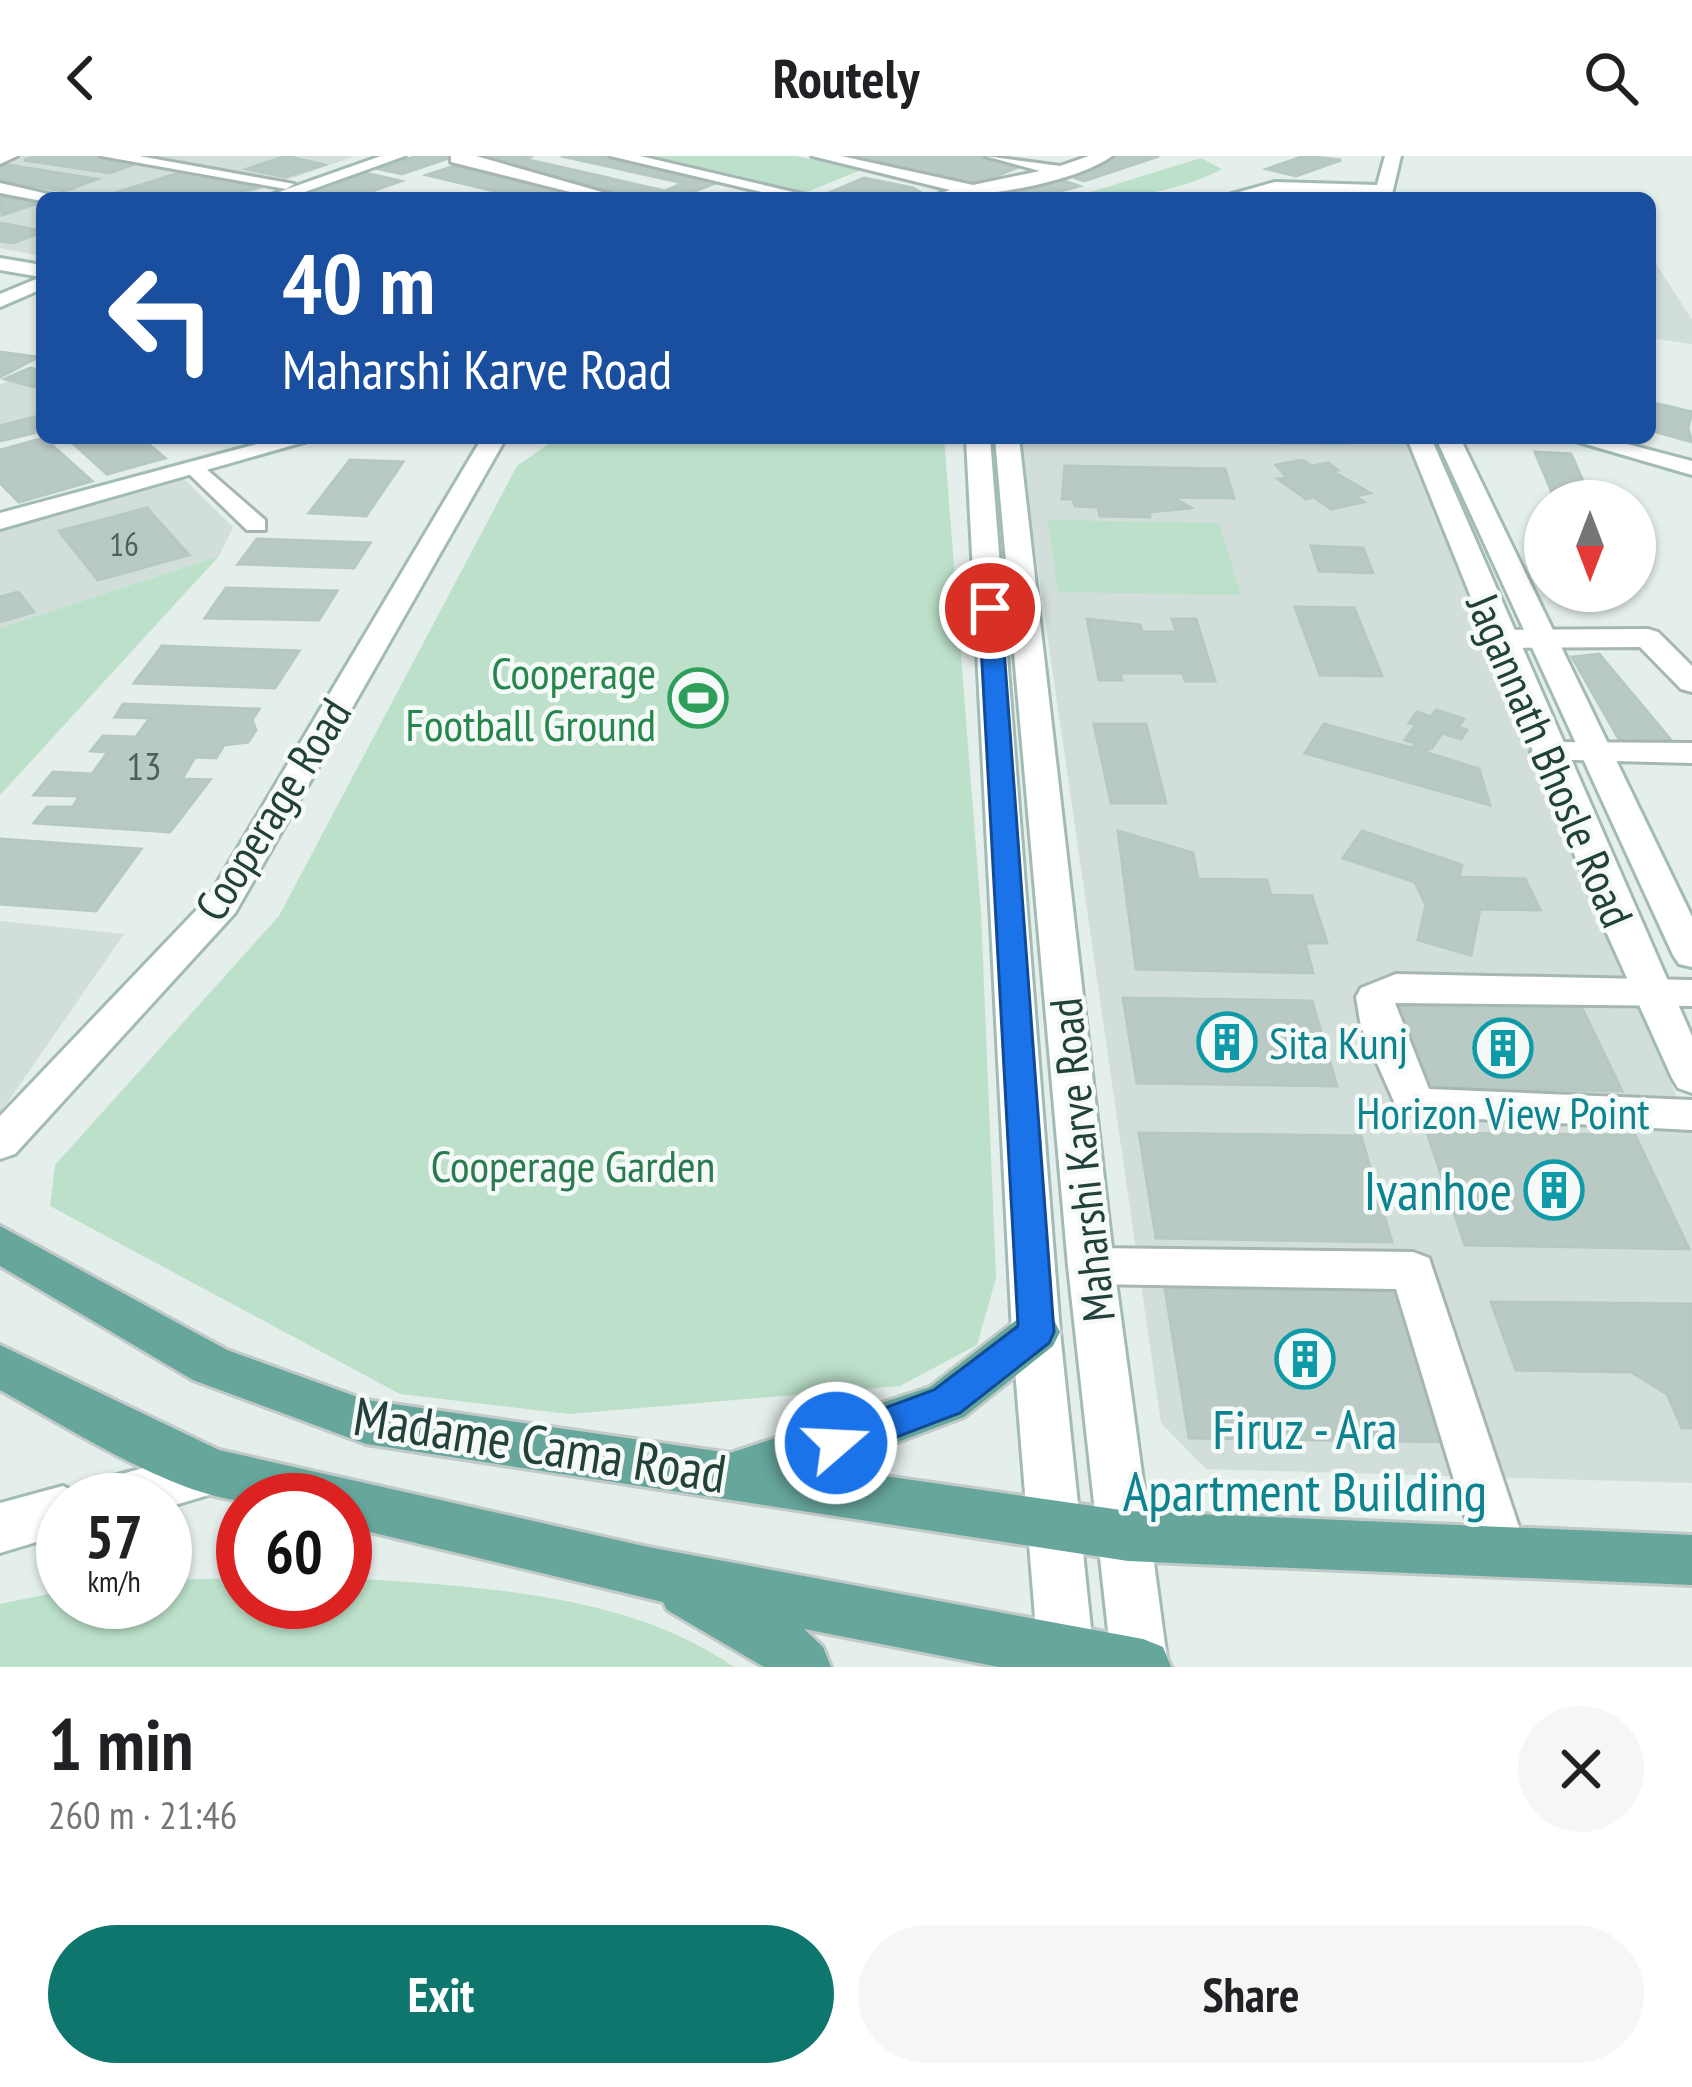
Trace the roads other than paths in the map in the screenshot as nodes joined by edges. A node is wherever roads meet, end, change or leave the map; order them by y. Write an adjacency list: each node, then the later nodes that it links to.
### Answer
1 (9, 156): 11 (street)
2 (109, 156): 15 (street)
3 (364, 156): 15 (street)
4 (397, 156): 20 (street)
5 (468, 156): 21 (street)
6 (618, 156): 14 (street)
7 (820, 156): 12 (street)
8 (993, 156): 13 (street)
9 (1104, 156): 13 (street)
10 (1393, 156): 27 (street)
11 (0, 159)
12 (873, 168): 18 (street); 24 (street)
13 (1063, 171): 18 (street)
14 (728, 180): 22 (street); 23 (street)
15 (286, 184): 19 (street)
16 (0, 188): 28 (street)
17 (1357, 188): 26 (street)
18 (976, 191): 25 (street)
19 (263, 192)
20 (289, 192)
21 (589, 192)
22 (697, 192)
23 (806, 192)
24 (815, 192)
25 (971, 192)
26 (1303, 192)
27 (1383, 192)
28 (36, 194)
29 (0, 261): 30 (street)
30 (36, 268)
31 (36, 272): 33 (street)
32 (36, 285): 34 (street)
33 (0, 289)
34 (0, 301)
35 (284, 444): 42 (street)
36 (490, 444): 56 (street, Cooperage Road)
37 (978, 444): 59 (street, Maharshi Karve Road)
38 (1008, 444): 58 (street, Maharshi Karve Road)
39 (1421, 444): 46 (street, Jagannath Bhosle Road)
40 (1451, 444): 47 (street)
41 (1600, 444): 43 (street)
42 (197, 468): 44 (street); 45 (street)
43 (1692, 468)
44 (0, 521)
45 (256, 524)
46 (1500, 639): 47 (street); 49 (street, Jagannath Bhosle Road)
47 (1544, 641): 48 (street); 50 (street)
48 (1692, 683)
49 (1547, 752): 50 (street); 53 (street, Jagannath Bhosle Road)
50 (1597, 753): 51 (street); 52 (street)
51 (1692, 753)
52 (1692, 955)
53 (1672, 992): 54 (street, Jagannath Bhosle Road); 55 (street)
54 (1692, 1078)
55 (1692, 1115)
56 (0, 1143)
57 (0, 1244): 62 (main road, Madame Cama Road)
58 (1091, 1266): 67 (street, Maharshi Karve Road); 68 (street)
59 (1036, 1332): 62 (main road); 65 (street, Maharshi Karve Road)
60 (0, 1366): 61 (main road, Madame Cama Road)
61 (214, 1472): 63 (street); 70 (main road, Madame Cama Road)
62 (730, 1475): 65 (main road, Madame Cama Road)
63 (192, 1478)
64 (36, 1518): 66 (street)
65 (1057, 1526): 67 (main road, Madame Cama Road); 71 (street, Maharshi Karve Road)
66 (0, 1528)
67 (1128, 1536): 68 (main road, Madame Cama Road); 73 (street, Maharshi Karve Road)
68 (1500, 1551): 69 (main road, Madame Cama Road)
69 (1692, 1560)
70 (648, 1573): 71 (main road, Madame Cama Road); 72 (main road)
71 (1067, 1660): 73 (main road, Madame Cama Road)
72 (803, 1667)
73 (1141, 1667)

